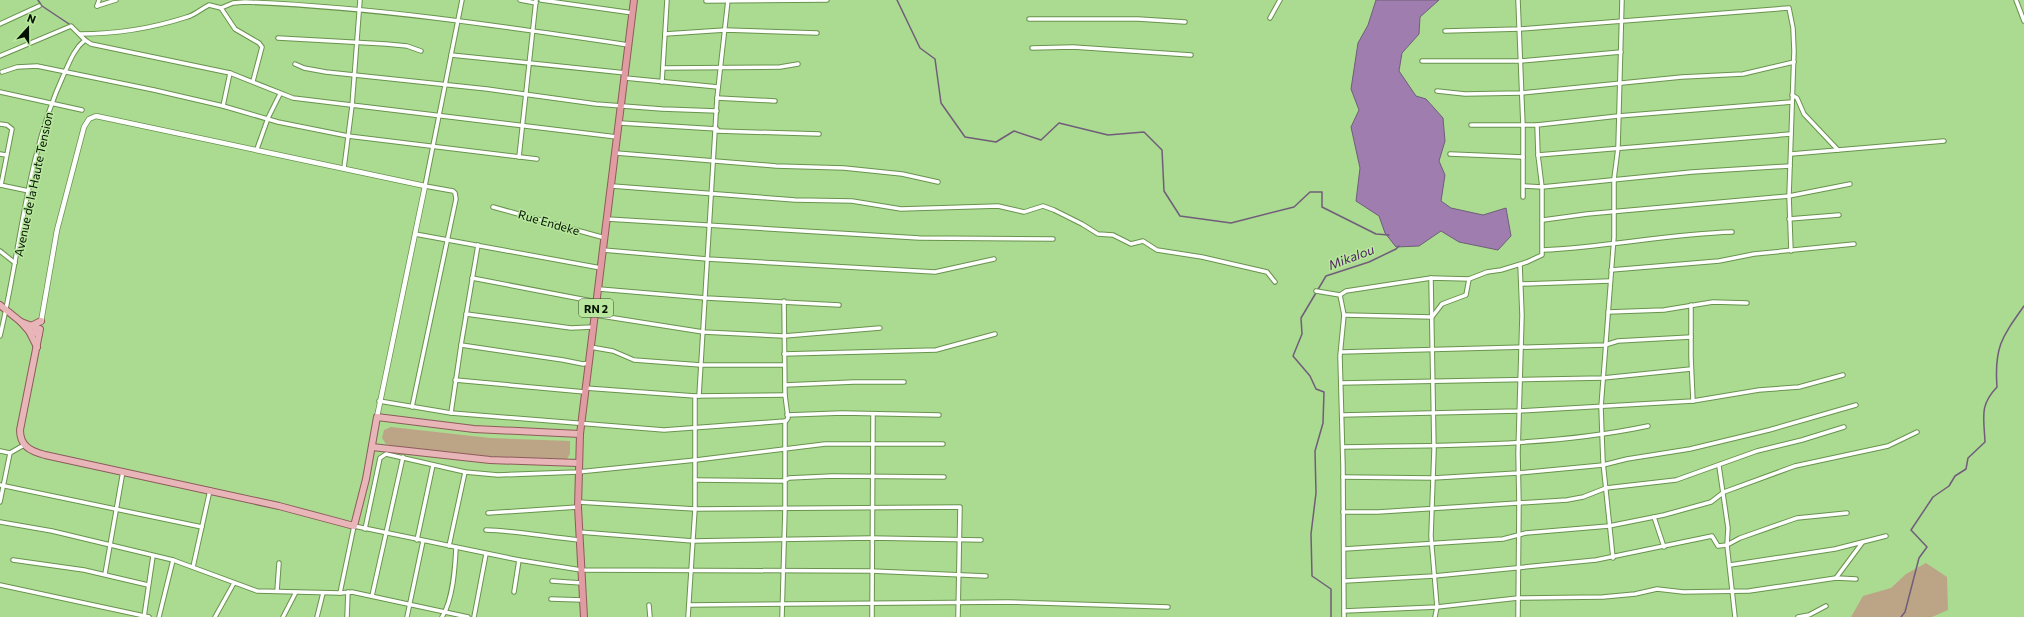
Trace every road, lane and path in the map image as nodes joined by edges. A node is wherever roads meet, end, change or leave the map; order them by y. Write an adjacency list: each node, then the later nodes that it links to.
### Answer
1 (99, 0): 2 (street)
2 (116, 0)
3 (360, 0): 19 (street)
4 (462, 0): 23 (street)
5 (520, 0): 14 (street)
6 (541, 0): 20 (street)
7 (634, 0): 20 (highway, RN 2)
8 (667, 0): 34 (street)
9 (827, 0): 16 (street)
10 (1280, 0): 21 (street)
11 (1518, 0): 28 (street)
12 (1622, 0): 24 (street)
13 (2016, 0): 25 (street)
14 (536, 1): 30 (street)
15 (706, 1): 16 (street)
16 (728, 1): 29 (street)
17 (39, 6): 27 (street)
18 (221, 8): 19 (street); 33 (street); 58 (street)
19 (359, 10): 23 (street); 37 (street)
20 (633, 13): 38 (highway, RN 2)
21 (1270, 18)
22 (1029, 19): 26 (street)
23 (458, 20): 30 (street); 42 (street)
24 (1622, 21): 28 (street); 41 (street); 47 (street)
25 (2024, 21)
26 (1185, 22)
27 (0, 24)
28 (1520, 29): 31 (street); 46 (street)
29 (725, 30): 32 (street); 34 (street); 51 (street)
30 (532, 31): 38 (street); 48 (street)
31 (1445, 31)
32 (816, 33)
33 (80, 34): 36 (street); 44 (street)
34 (665, 34): 52 (street)
35 (278, 38): 37 (street)
36 (85, 40): 54 (street, Avenue de la Haute Tension); 55 (street)
37 (357, 43): 40 (street); 56 (street)
38 (628, 45): 57 (highway, RN 2)
39 (1032, 48): 43 (street)
40 (421, 51)
41 (1621, 52): 46 (street); 60 (street)
42 (451, 55): 48 (street); 61 (street)
43 (1191, 55)
44 (0, 56)
45 (1422, 61): 46 (street)
46 (1520, 61): 65 (street)
47 (1794, 62): 60 (street); 68 (street)
48 (529, 63): 57 (street); 67 (street)
49 (294, 64): 56 (street)
50 (798, 64): 51 (street)
51 (720, 67): 52 (street); 62 (street)
52 (663, 68): 59 (street)
53 (2, 72): 54 (street)
54 (65, 72): 72 (street, Avenue de la Haute Tension); 73 (street)
55 (230, 72): 58 (street); 73 (street)
56 (354, 74): 61 (street); 74 (street)
57 (626, 76): 59 (street); 75 (highway, RN 2)
58 (253, 81): 66 (street)
59 (662, 82): 62 (street)
60 (1619, 83): 65 (street); 79 (street)
61 (446, 84): 67 (street); 78 (street)
62 (718, 87): 69 (street)
63 (1437, 91): 65 (street)
64 (0, 92): 72 (street)
65 (1521, 93): 86 (street)
66 (280, 94): 74 (street); 80 (street)
67 (525, 94): 75 (street); 83 (street)
68 (1792, 95): 71 (street); 96 (street)
69 (717, 98): 70 (street); 77 (street)
70 (775, 101)
71 (1792, 102): 79 (street); 89 (street)
72 (51, 104): 76 (street); 117 (street, Avenue de la Haute Tension)
73 (223, 106): 80 (street)
74 (352, 106): 78 (street); 90 (street)
75 (622, 106): 77 (street); 81 (highway, RN 2)
76 (82, 110)
77 (717, 111): 87 (street)
78 (440, 115): 83 (street); 93 (street)
79 (1618, 116): 85 (street); 94 (street)
80 (268, 118): 90 (street); 95 (street)
81 (620, 123): 87 (street); 91 (highway, RN 2)
82 (0, 124): 101 (street)
83 (522, 125): 91 (street); 103 (street)
84 (1471, 125): 86 (street)
85 (1537, 125): 86 (street); 102 (street)
86 (1523, 126): 104 (street)
87 (717, 130): 88 (street); 106 (street)
88 (819, 134)
89 (1791, 134): 94 (street); 100 (street)
90 (348, 136): 93 (street); 108 (street)
91 (618, 137): 98 (highway, RN 2)
92 (1944, 141): 96 (street)
93 (434, 147): 103 (street); 113 (street)
94 (1618, 148): 102 (street); 109 (street)
95 (257, 149): 108 (street); 168 (street)
96 (1838, 150): 100 (street)
97 (0, 154): 101 (street)
98 (616, 154): 106 (street); 114 (highway, RN 2)
99 (1450, 154): 104 (street)
100 (1790, 154): 107 (street)
101 (6, 155): 112 (street)
102 (1538, 155): 116 (street)
103 (519, 157): 105 (street)
104 (1523, 157): 115 (street)
105 (537, 159)
106 (714, 160): 110 (street); 118 (street)
107 (1790, 166): 109 (street); 119 (street)
108 (344, 168): 113 (street)
109 (1614, 180): 116 (street); 122 (street)
110 (938, 182)
111 (1850, 184): 119 (street)
112 (0, 185): 117 (street)
113 (425, 186): 129 (street); 132 (street)
114 (612, 186): 118 (street); 124 (highway, RN 2)
115 (1524, 186): 116 (street); 120 (street)
116 (1542, 187): 126 (street)
117 (29, 190): 142 (street, Avenue de la Haute Tension)
118 (712, 194): 127 (street); 150 (street)
119 (1789, 196): 122 (street); 125 (street)
120 (1523, 198)
121 (494, 207): 130 (street, Rue Endeke)
122 (1614, 211): 126 (street); 133 (street)
123 (1839, 215): 125 (street)
124 (607, 219): 127 (street); 130 (highway, RN 2)
125 (1789, 219): 139 (street)
126 (1543, 220): 137 (street)
127 (709, 226): 131 (street); 140 (street)
128 (1732, 232): 133 (street)
129 (414, 234): 132 (street); 201 (street)
130 (605, 238): 136 (highway, RN 2)
131 (1053, 239)
132 (448, 240): 135 (street); 204 (street)
133 (1613, 242): 137 (street); 145 (street)
134 (1854, 244): 139 (street)
135 (478, 245): 144 (street); 146 (street)
136 (603, 250): 140 (street); 144 (highway, RN 2)
137 (1543, 250): 143 (street)
138 (0, 251): 142 (street)
139 (1791, 251): 145 (street)
140 (708, 259): 141 (street); 155 (street)
141 (994, 259)
142 (15, 263): 162 (street, Avenue de la Haute Tension)
143 (1520, 265): 148 (street); 151 (street)
144 (601, 268): 152 (highway, RN 2)
145 (1611, 270): 149 (street)
146 (472, 278): 157 (street); 164 (street)
147 (1431, 278): 148 (street); 154 (street); 167 (street)
148 (1470, 279): 167 (street)
149 (1610, 281): 151 (street); 163 (street)
150 (1275, 282)
151 (1522, 284): 182 (street)
152 (599, 289): 155 (street); 157 (highway, RN 2)
153 (1316, 291): 154 (street)
154 (1340, 295): 166 (street)
155 (706, 298): 156 (street); 173 (street)
156 (784, 301): 160 (street); 176 (street)
157 (597, 302): 165 (highway, RN 2)
158 (1747, 303): 161 (street)
159 (0, 305): 162 (main road)
160 (839, 305)
161 (1691, 305): 163 (street); 177 (street)
162 (6, 311): 170 (main road); 175 (street, Avenue de la Haute Tension)
163 (1608, 312): 179 (street)
164 (466, 314): 169 (street); 178 (street)
165 (595, 315): 169 (highway, RN 2); 173 (street)
166 (1344, 315): 167 (street); 184 (street)
167 (1432, 317): 183 (street)
168 (41, 321): 170 (main road); 172 (street)
169 (593, 327): 181 (highway, RN 2)
170 (30, 328): 172 (main road); 180 (main road)
171 (880, 328): 176 (street)
172 (40, 331): 180 (main road)
173 (703, 332): 176 (street); 187 (street)
174 (995, 334): 185 (street)
175 (0, 336)
176 (784, 336): 185 (street)
177 (1691, 337): 179 (street); 189 (street)
178 (461, 345): 186 (street); 192 (street)
179 (1605, 345): 182 (street); 191 (street)
180 (37, 347): 225 (main road)
181 (590, 347): 186 (highway, RN 2); 187 (street)
182 (1521, 347): 183 (street); 193 (street)
183 (1432, 349): 184 (street); 195 (street)
184 (1341, 352): 196 (street)
185 (784, 354): 188 (street)
186 (589, 363): 198 (highway, RN 2)
187 (701, 365): 188 (street); 199 (street)
188 (784, 365): 197 (street)
189 (1691, 369): 191 (street); 202 (street)
190 (1844, 375): 202 (street)
191 (1603, 378): 193 (street); 205 (street)
192 (455, 380): 198 (street); 207 (street)
193 (1520, 380): 195 (street); 206 (street)
194 (904, 382): 197 (street)
195 (1432, 382): 196 (street); 208 (street)
196 (1341, 383): 210 (street)
197 (785, 385): 200 (street)
198 (585, 390): 199 (street); 215 (highway, RN 2)
199 (697, 396): 200 (street); 217 (street)
200 (785, 396): 211 (street)
201 (379, 401): 204 (street); 213 (street)
202 (1693, 401): 205 (street)
203 (1856, 405): 236 (street)
204 (412, 407): 207 (street)
205 (1602, 407): 206 (street); 221 (street)
206 (1519, 411): 208 (street); 222 (street)
207 (451, 412): 215 (street)
208 (1432, 413): 210 (street); 226 (street)
209 (873, 414): 211 (street); 212 (street); 223 (street)
210 (1342, 414): 228 (street)
211 (787, 415): 214 (street)
212 (939, 415)
213 (377, 417): 220 (main road); 227 (main road)
214 (785, 421): 217 (street); 229 (street)
215 (581, 424): 217 (street); 220 (highway, RN 2)
216 (1648, 426): 221 (street)
217 (695, 428): 233 (street)
218 (1844, 428): 237 (street)
219 (1917, 432): 251 (street)
220 (580, 434): 234 (highway, RN 2)
221 (1602, 436): 222 (street); 236 (street)
222 (1518, 442): 226 (street); 241 (street)
223 (873, 443): 224 (street); 229 (street); 242 (street)
224 (943, 444)
225 (24, 445): 231 (street); 238 (main road)
226 (1434, 446): 228 (street); 245 (street)
227 (372, 447): 234 (main road); 266 (main road)
228 (1343, 448): 244 (street)
229 (784, 449): 233 (street); 247 (street)
230 (0, 451): 231 (street)
231 (10, 453): 248 (street)
232 (403, 457): 235 (street); 268 (street); 271 (street)
233 (696, 460): 240 (street); 246 (street)
234 (578, 463): 240 (highway, RN 2)
235 (433, 465): 239 (street); 275 (street)
236 (1603, 465): 241 (street); 249 (street)
237 (1719, 466): 249 (street); 251 (street)
238 (123, 471): 250 (main road); 259 (street)
239 (465, 472): 240 (street); 286 (street)
240 (578, 472): 253 (highway, RN 2)
241 (1518, 474): 245 (street); 254 (street)
242 (873, 476): 243 (street); 247 (street); 257 (street)
243 (944, 477)
244 (1343, 477): 245 (street); 260 (street)
245 (1433, 478): 258 (street)
246 (695, 480): 247 (street); 255 (street)
247 (784, 481): 256 (street)
248 (2, 485): 252 (street); 259 (street)
249 (1606, 488): 254 (street); 267 (street)
250 (210, 490): 265 (street); 266 (main road)
251 (1724, 492): 263 (street); 284 (street)
252 (0, 502)
253 (578, 504): 255 (street); 261 (street); 270 (highway, RN 2)
254 (1519, 504): 258 (street); 272 (street)
255 (695, 508): 256 (street); 281 (street)
256 (785, 508): 257 (street); 277 (street)
257 (872, 508): 274 (street); 278 (street)
258 (1432, 508): 260 (street); 282 (street)
259 (117, 510): 265 (street); 285 (street)
260 (1343, 512): 289 (street)
261 (488, 513)
262 (1846, 513): 284 (street)
263 (1654, 517): 267 (street); 287 (street)
264 (0, 522): 285 (street)
265 (202, 526): 298 (street)
266 (354, 526): 268 (street); 322 (street)
267 (1609, 526): 272 (street); 292 (street)
268 (365, 529): 271 (street)
269 (486, 530): 276 (street)
270 (579, 532): 276 (highway, RN 2); 281 (street)
271 (385, 534): 275 (street); 323 (street)
272 (1519, 535): 282 (street); 299 (street)
273 (1886, 536): 283 (street)
274 (871, 538): 277 (street); 278 (street); 302 (street)
275 (417, 540): 280 (street)
276 (579, 540): 300 (highway, RN 2)
277 (784, 540): 281 (street); 301 (street)
278 (960, 540): 279 (street); 305 (street)
279 (981, 540)
280 (423, 541): 286 (street); 330 (street)
281 (693, 541): 303 (street)
282 (1432, 543): 289 (street); 307 (street)
283 (1862, 543): 297 (street); 308 (street)
284 (1727, 545): 287 (street); 297 (street)
285 (111, 546): 291 (street); 304 (street)
286 (450, 546): 288 (street)
287 (1664, 546): 292 (street)
288 (456, 548): 290 (street); 337 (street)
289 (1344, 549): 311 (street)
290 (486, 554): 295 (street); 347 (street)
291 (153, 556): 294 (street); 315 (street)
292 (1613, 558): 299 (street)
293 (13, 560): 304 (street)
294 (173, 560): 298 (street); 339 (street)
295 (519, 560): 300 (street); 320 (street)
296 (279, 563): 316 (street)
297 (1730, 565): 317 (street)
298 (193, 567): 312 (street)
299 (1518, 567): 307 (street); 324 (street)
300 (582, 570): 303 (street); 313 (highway, RN 2)
301 (782, 571): 302 (street); 303 (street); 328 (street)
302 (871, 571): 305 (street); 329 (street)
303 (692, 572): 331 (street)
304 (105, 574): 315 (street)
305 (960, 574): 306 (street); 327 (street)
306 (986, 576)
307 (1434, 576): 311 (street); 335 (street)
308 (1836, 578): 309 (street); 317 (street)
309 (1856, 579)
310 (552, 581): 313 (street)
311 (1345, 581): 336 (street)
312 (234, 583): 316 (street); 340 (street)
313 (582, 583): 326 (highway, RN 2)
314 (0, 585): 338 (street)
315 (148, 585): 338 (street)
316 (277, 590): 318 (street)
317 (1733, 591): 324 (street); 357 (street)
318 (296, 592): 321 (street); 341 (street)
319 (348, 592): 322 (street); 323 (street); 343 (street)
320 (514, 592)
321 (323, 593): 322 (street); 342 (street)
322 (340, 593)
323 (372, 596): 330 (street)
324 (1518, 598): 335 (street); 356 (street)
325 (551, 599): 326 (street)
326 (583, 600): 348 (highway, RN 2)
327 (959, 602): 329 (street); 334 (street); 353 (street)
328 (782, 603): 329 (street); 331 (street); 351 (street)
329 (872, 603): 352 (street)
330 (410, 604): 337 (street); 344 (street)
331 (689, 604): 350 (street)
332 (650, 605): 349 (street)
333 (1826, 606): 358 (street)
334 (1168, 607)
335 (1437, 607): 336 (street); 355 (street)
336 (1344, 611): 354 (street)
337 (445, 612): 345 (street); 346 (street)
338 (146, 617)
339 (159, 617)
340 (215, 617)
341 (283, 617)
342 (317, 617)
343 (347, 617)
344 (407, 617)
345 (442, 617)
346 (468, 617)
347 (474, 617)
348 (584, 617)
349 (650, 617)
350 (688, 617)
351 (782, 617)
352 (872, 617)
353 (958, 617)
354 (1344, 617)
355 (1435, 617)
356 (1518, 617)
357 (1735, 617)
358 (1798, 617)

